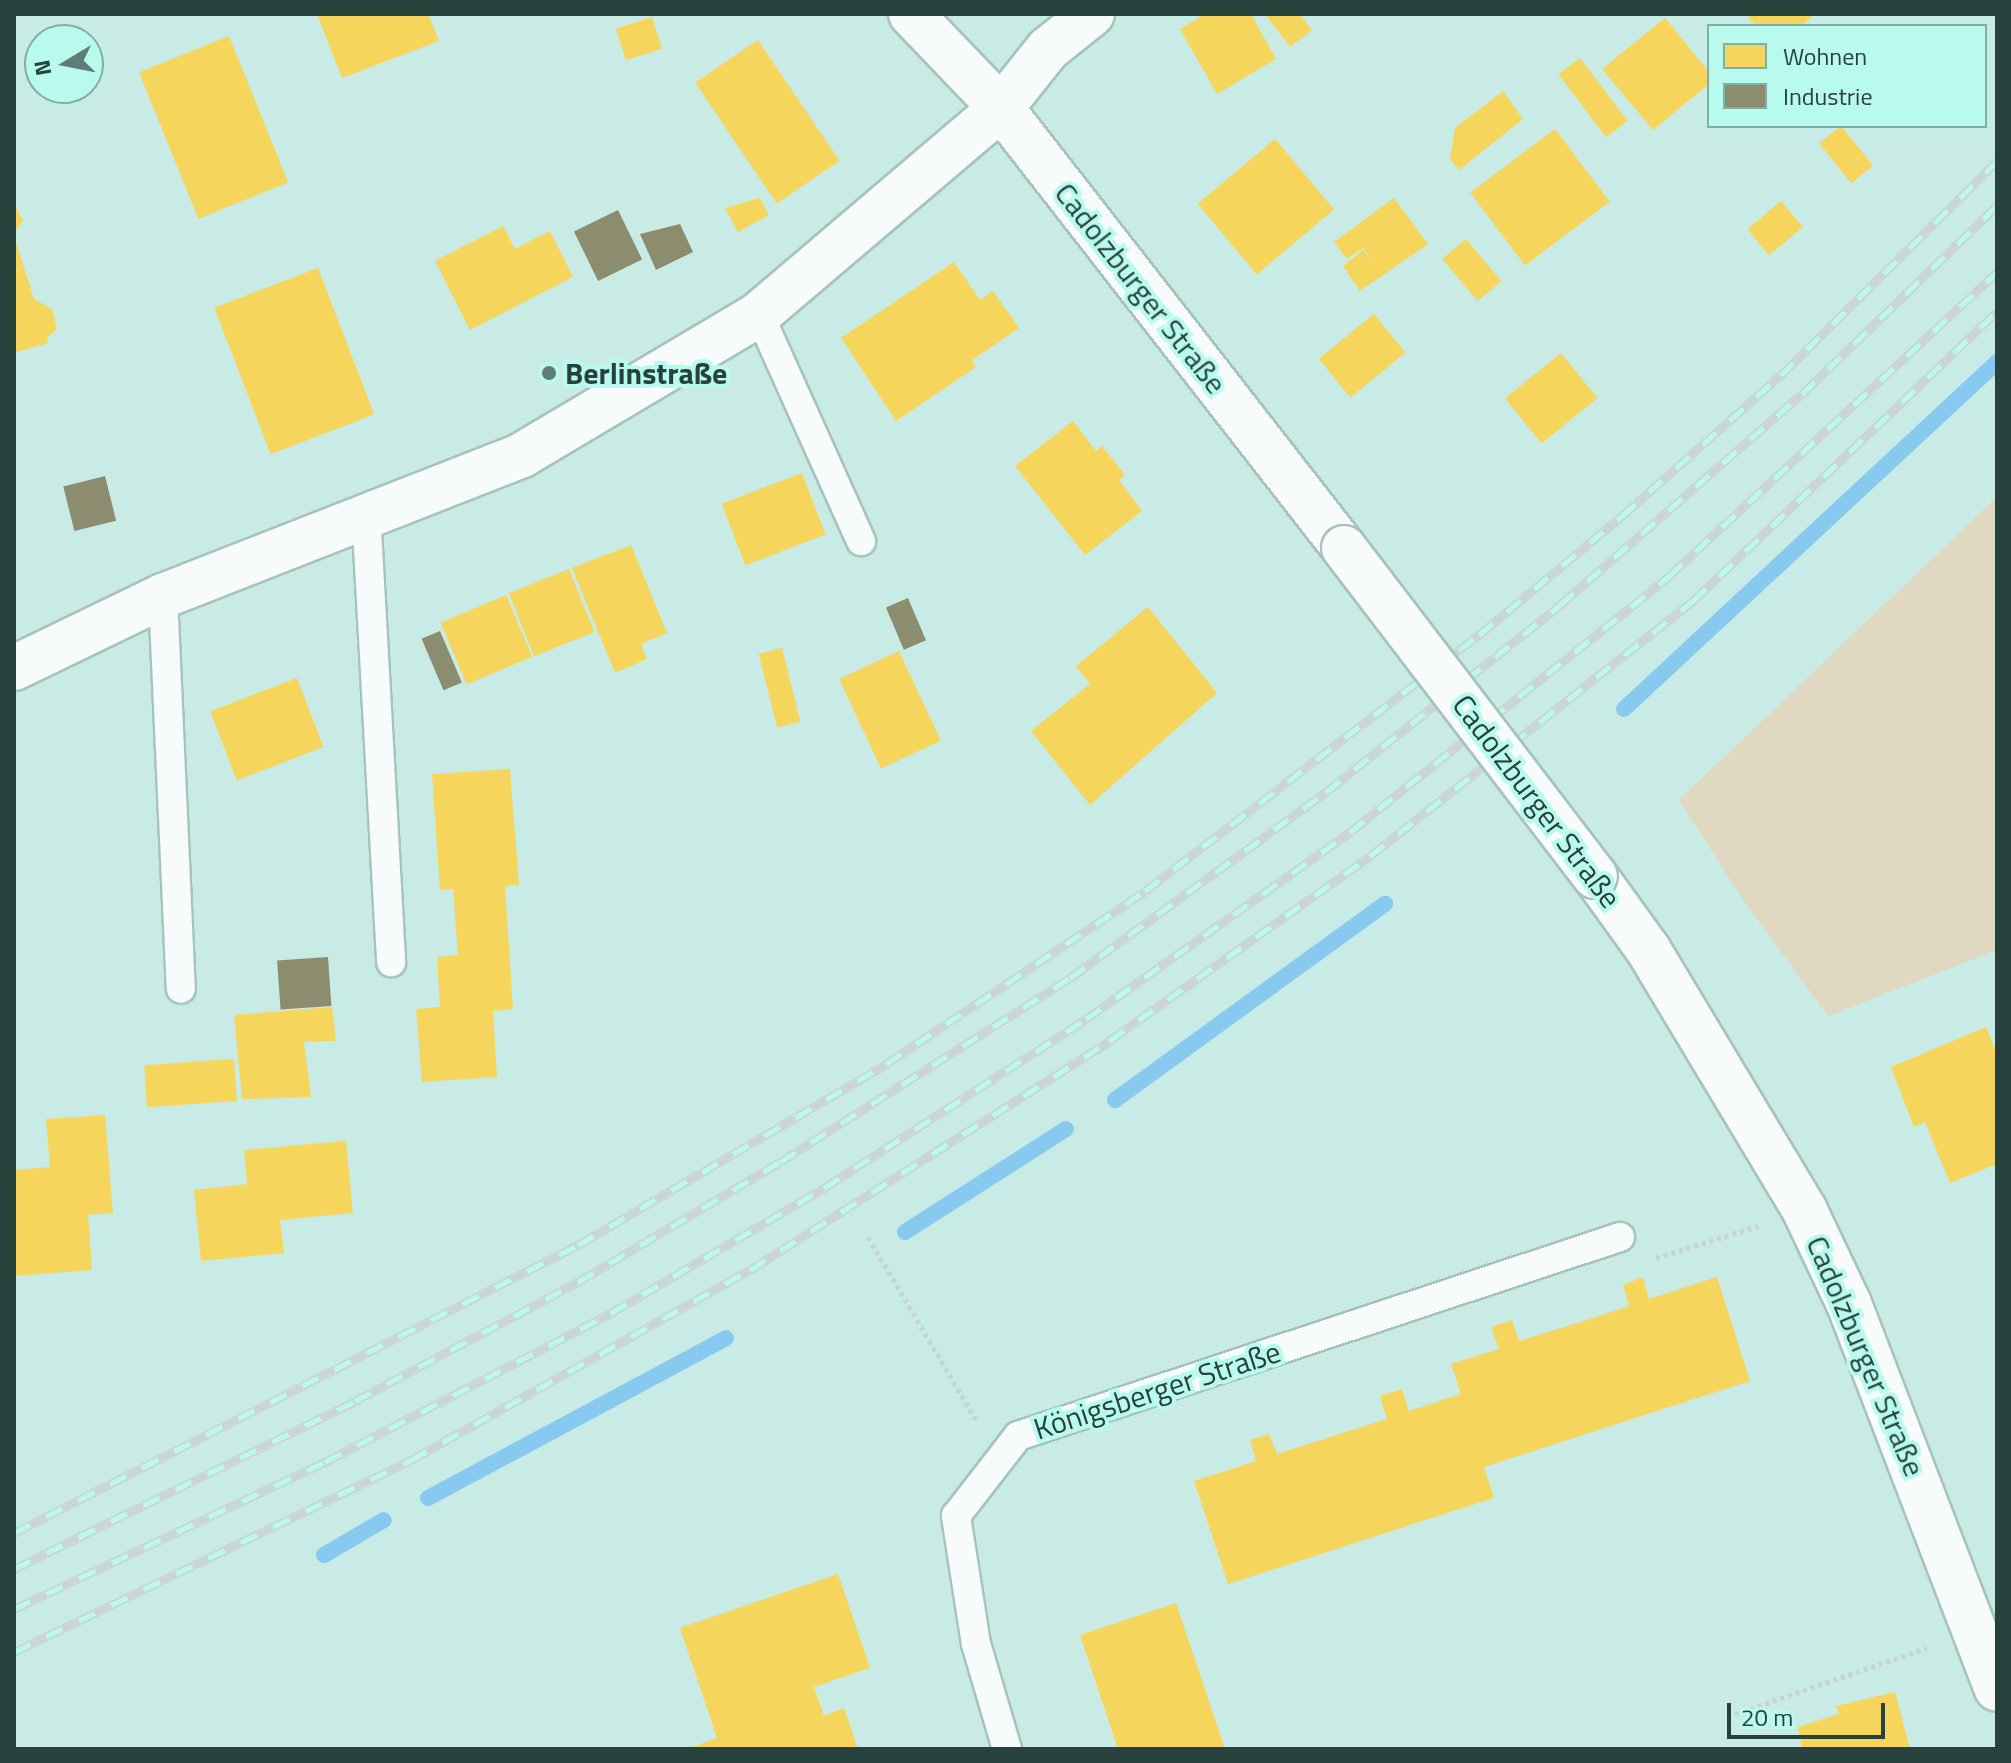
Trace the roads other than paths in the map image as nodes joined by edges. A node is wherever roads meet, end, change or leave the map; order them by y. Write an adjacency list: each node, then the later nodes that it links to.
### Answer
1 (911, 14): 3 (street, Cadolzburger Straße)
2 (1092, 14): 3 (street)
3 (1001, 108): 4 (street); 12 (street, Cadolzburger Straße, bridge)
4 (759, 314): 5 (street); 6 (lane)
5 (366, 512): 7 (street); 9 (lane)
6 (861, 541)
7 (163, 596): 8 (street); 10 (lane)
8 (14, 668)
9 (391, 962)
10 (181, 989)
11 (1620, 1237): 13 (lane, Königsberger Straße)
12 (1997, 1689)
13 (1007, 1749)

